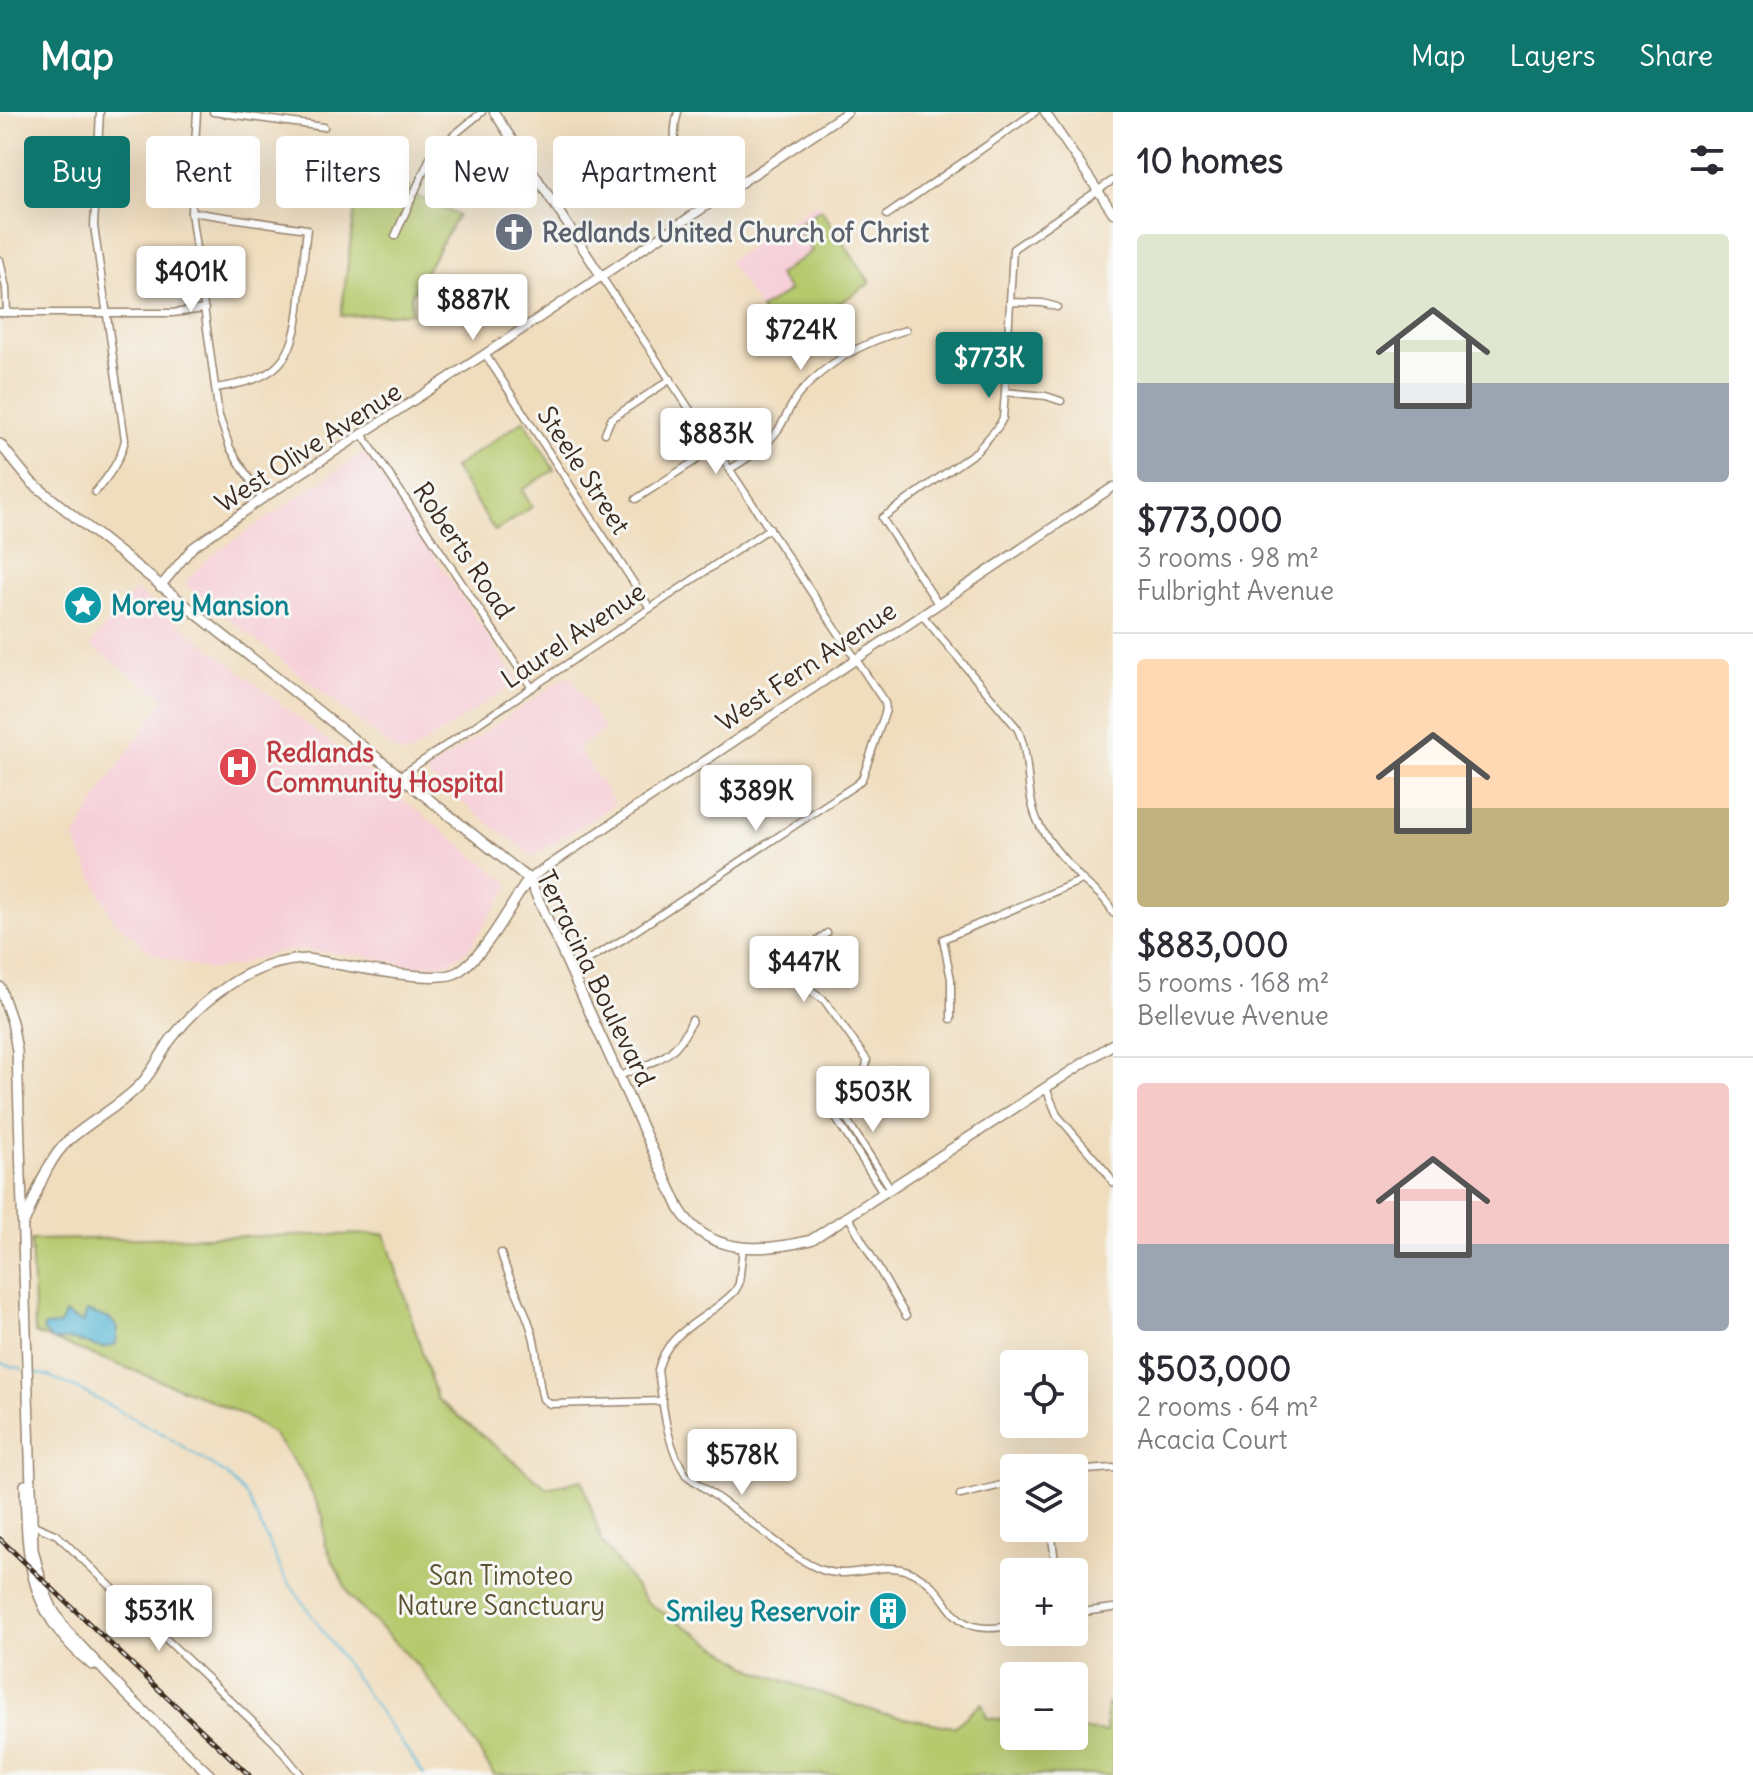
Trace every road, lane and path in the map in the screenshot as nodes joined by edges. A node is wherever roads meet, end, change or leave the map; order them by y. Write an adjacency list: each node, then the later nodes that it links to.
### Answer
1 (100, 112): 26 (street)
2 (197, 112): 16 (street)
3 (213, 112): 10 (street)
4 (482, 112): 19 (street)
5 (494, 112): 21 (street)
6 (678, 112): 11 (street)
7 (847, 112): 12 (street, West Olive Avenue)
8 (1035, 112): 18 (street)
9 (1045, 112): 14 (street)
10 (324, 127)
11 (674, 136)
12 (745, 179)
13 (1113, 180): 14 (street)
14 (1097, 191): 17 (street); 22 (street)
15 (701, 208): 21 (street, West Olive Avenue)
16 (191, 212): 24 (street); 30 (street)
17 (1113, 213)
18 (887, 215)
19 (395, 236)
20 (0, 260): 25 (street)
21 (601, 276): 28 (street, West Olive Avenue); 29 (street)
22 (1010, 302): 23 (street); 31 (street)
23 (1057, 307)
24 (205, 309): 26 (street); 30 (street)
25 (4, 313): 26 (street)
26 (108, 313): 39 (street)
27 (906, 330): 37 (street)
28 (485, 354): 34 (street, West Olive Avenue); 45 (street, Steele Street)
29 (671, 379): 33 (street); 36 (street)
30 (215, 388): 40 (street)
31 (1005, 392): 32 (street); 44 (street)
32 (1061, 401)
33 (605, 433)
34 (362, 434): 40 (street, West Olive Avenue); 48 (street, Roberts Road)
35 (0, 444): 43 (main road, Terracina Boulevard)
36 (715, 448): 37 (street); 41 (street)
37 (730, 469): 42 (street)
38 (1113, 487): 44 (street, West Fern Avenue)
39 (95, 492)
40 (262, 499): 43 (street, West Olive Avenue)
41 (636, 499)
42 (770, 528): 45 (street, Laurel Avenue); 47 (street)
43 (160, 587): 49 (main road, Terracina Boulevard)
44 (938, 604): 46 (street, West Fern Avenue)
45 (650, 608): 48 (street, Laurel Avenue)
46 (922, 615): 47 (street, West Fern Avenue); 51 (street)
47 (856, 660): 50 (street, West Fern Avenue); 54 (street)
48 (532, 688): 49 (street, Laurel Avenue)
49 (400, 776): 50 (main road, Terracina Boulevard)
50 (529, 879): 54 (main road, Terracina Boulevard); 67 (main road, West Fern Avenue)
51 (1082, 880): 52 (street); 56 (street)
52 (1113, 913)
53 (827, 933): 61 (street)
54 (572, 969): 59 (main road, Terracina Boulevard)
55 (0, 987): 67 (main road)
56 (951, 1019)
57 (692, 1020): 59 (street)
58 (1113, 1044): 60 (main road, Terracina Boulevard)
59 (620, 1076): 68 (main road, Terracina Boulevard)
60 (1046, 1088): 64 (street); 65 (main road, Terracina Boulevard)
61 (831, 1099): 62 (street); 63 (street)
62 (860, 1140): 63 (street); 65 (street)
63 (853, 1145): 65 (street)
64 (1113, 1183)
65 (888, 1191): 66 (main road, Terracina Boulevard)
66 (848, 1216): 68 (main road, Terracina Boulevard); 70 (street)
67 (24, 1225): 76 (main road)
68 (743, 1247): 71 (street)
69 (501, 1253): 71 (street)
70 (906, 1316)
71 (663, 1401): 79 (street)
72 (1113, 1468): 73 (street)
73 (1088, 1470)
74 (1000, 1485): 75 (street)
75 (960, 1495)
76 (30, 1523): 80 (main road); 81 (street)
77 (1113, 1608): 78 (street)
78 (1088, 1611)
79 (1000, 1627)
80 (210, 1775)
81 (301, 1775)

